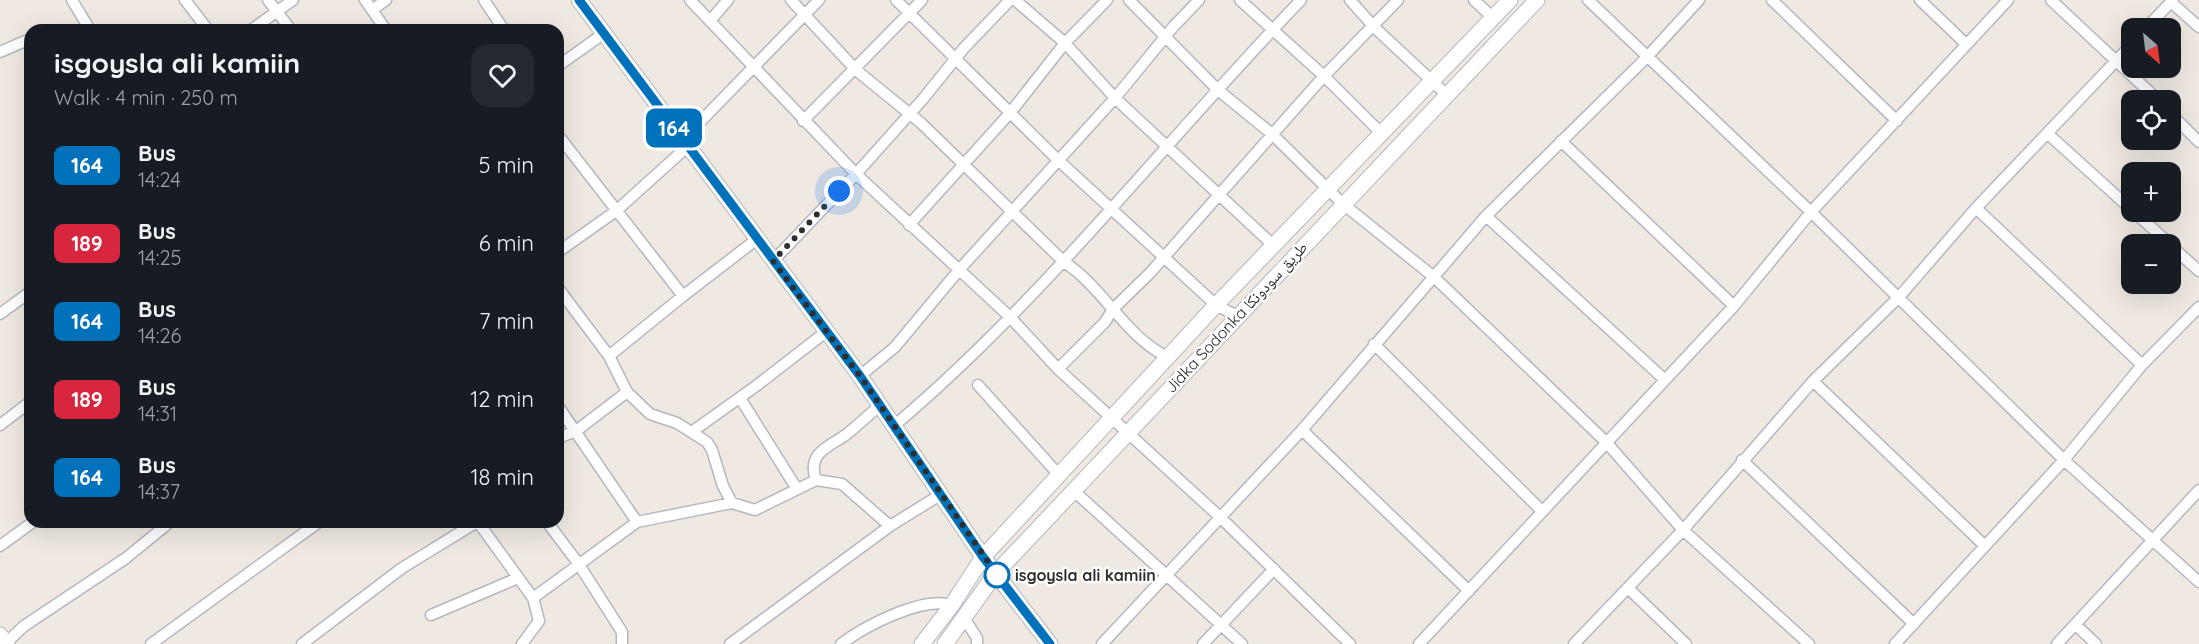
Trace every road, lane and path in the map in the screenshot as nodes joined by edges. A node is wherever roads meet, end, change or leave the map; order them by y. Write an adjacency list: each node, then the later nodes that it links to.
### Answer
1 (72, 0): 41 (street)
2 (185, 0): 42 (street)
3 (268, 0): 35 (street)
4 (293, 0): 35 (street)
5 (365, 0): 34 (street)
6 (386, 0): 34 (street)
7 (484, 0): 46 (street)
8 (579, 0): 50 (main road)
9 (690, 0): 40 (street)
10 (728, 0): 40 (street)
11 (791, 0): 36 (street)
12 (819, 0): 36 (street)
13 (896, 0): 37 (street)
14 (922, 0): 37 (street)
15 (1010, 0): 58 (street)
16 (1015, 0): 53 (street)
17 (1107, 0): 53 (street)
18 (1129, 0): 51 (street)
19 (1199, 0): 51 (street)
20 (1240, 0): 49 (street)
21 (1301, 0): 49 (street)
22 (1350, 0): 47 (street)
23 (1398, 0): 47 (street)
24 (1474, 0): 38 (street)
25 (1510, 0): 38 (main road, Jidka Sodonka طريق سودونكا)
26 (1537, 0): 67 (main road, Jidka Sodonka طريق سودونكا)
27 (1588, 0): 57 (street)
28 (1699, 0): 57 (street)
29 (1772, 0): 72 (street)
30 (1920, 0): 54 (street)
31 (2008, 0): 54 (street)
32 (2050, 0): 59 (street)
33 (2172, 1): 39 (street); 48 (street)
34 (372, 10): 45 (street)
35 (277, 12): 43 (street); 44 (street)
36 (807, 14): 61 (street); 62 (street)
37 (910, 14): 58 (street); 62 (street)
38 (1493, 18): 64 (main road, Jidka Sodonka طريق سودونكا)
39 (2156, 18)
40 (710, 21): 61 (street)
41 (86, 24)
42 (201, 24)
43 (260, 24)
44 (286, 24)
45 (382, 24)
46 (500, 24)
47 (1374, 27): 63 (street); 64 (street)
48 (2199, 27)
49 (1272, 30): 63 (street); 65 (street)
50 (603, 34): 60 (street); 79 (main road)
51 (1166, 37): 65 (street); 68 (street)
52 (24, 42): 55 (street)
53 (1065, 43): 68 (street); 69 (street)
54 (1966, 44): 72 (street)
55 (0, 52)
56 (2121, 56): 59 (street)
57 (1647, 57): 77 (street); 93 (street)
58 (955, 59): 69 (street); 70 (street)
59 (2117, 60): 66 (street); 76 (street)
60 (564, 62)
61 (755, 68): 71 (street); 79 (street)
62 (856, 70): 70 (street); 71 (street)
63 (1324, 76): 74 (street); 75 (street)
64 (1432, 80): 67 (street); 75 (main road, Jidka Sodonka طريق سودونكا)
65 (1218, 90): 74 (street); 81 (street)
66 (2148, 90)
67 (1447, 95): 88 (main road, Jidka Sodonka طريق سودونكا)
68 (1115, 98): 81 (street); 82 (street)
69 (1010, 113): 82 (street); 83 (street)
70 (909, 114): 83 (street); 84 (street)
71 (803, 121): 84 (street)
72 (1897, 121): 93 (street)
73 (2181, 124): 78 (street)
74 (1272, 134): 85 (street); 86 (street)
75 (1383, 134): 85 (main road, Jidka Sodonka طريق سودونكا)
76 (2048, 134): 87 (street); 90 (street)
77 (1561, 141): 94 (street); 113 (street)
78 (2199, 141)
79 (683, 142): 91 (street); 98 (main road)
80 (564, 143): 91 (street)
81 (1167, 145): 86 (street); 89 (street)
82 (1058, 160): 89 (street); 92 (street)
83 (963, 163): 92 (street); 96 (street)
84 (856, 174): 96 (street); 103 (street)
85 (1329, 189): 88 (street); 99 (main road, Jidka Sodonka طريق سودونكا)
86 (1220, 194): 99 (street); 102 (street)
87 (2121, 200)
88 (1343, 204): 107 (street); 117 (main road, Jidka Sodonka طريق سودونكا)
89 (1110, 208): 102 (street); 104 (street)
90 (1976, 208): 111 (street); 123 (street)
91 (616, 211): 100 (street); 110 (street)
92 (1013, 211): 104 (street); 105 (street)
93 (1811, 212): 111 (street); 113 (street)
94 (1486, 216): 107 (street); 126 (street)
95 (2145, 222): 97 (street)
96 (909, 225): 105 (street)
97 (2158, 234)
98 (757, 239): 103 (main road); 110 (street)
99 (1273, 245): 112 (main road, Jidka Sodonka طريق سودونكا)
100 (564, 248)
101 (2181, 255): 106 (street)
102 (1163, 256): 112 (street); 115 (street)
103 (773, 261): 119 (main road)
104 (1064, 262): 115 (street); 118 (street)
105 (959, 270): 118 (street); 125 (street)
106 (2199, 271)
107 (1434, 277): 120 (street); 142 (street)
108 (24, 296): 116 (street)
109 (564, 296): 121 (street)
110 (683, 296): 121 (street)
111 (1899, 297): 127 (street); 144 (street)
112 (1216, 305): 117 (street); 122 (main road, Jidka Sodonka طريق سودونكا)
113 (1734, 306): 126 (street)
114 (2199, 307): 123 (street)
115 (1113, 309): 122 (street); 124 (street)
116 (0, 314)
117 (1237, 316): 140 (main road, Jidka Sodonka طريق سودونكا)
118 (1010, 317): 124 (street); 136 (street)
119 (827, 331): 125 (main road); 130 (street)
120 (1374, 344): 137 (street); 152 (street)
121 (609, 356): 129 (street)
122 (1169, 358): 134 (main road, Jidka Sodonka طريق سودونكا)
123 (2142, 365): 144 (street)
124 (1058, 369): 134 (street)
125 (860, 376): 131 (main road)
126 (1665, 380): 142 (street)
127 (1813, 381): 143 (street); 165 (street)
128 (978, 385): 145 (street)
129 (627, 392): 138 (street); 139 (street)
130 (740, 398): 139 (street); 147 (street)
131 (880, 405): 136 (main road); 146 (street)
132 (24, 407): 135 (street)
133 (564, 414): 138 (street)
134 (1113, 417): 140 (street); 145 (main road, Jidka Sodonka طريق سودونكا)
135 (0, 425)
136 (895, 425): 150 (main road)
137 (1302, 430): 153 (street); 174 (street)
138 (576, 431): 141 (street); 154 (street)
139 (693, 431): 151 (street)
140 (1127, 431): 149 (main road, Jidka Sodonka طريق سودونكا); 153 (street)
141 (564, 436)
142 (1605, 442): 152 (street); 162 (street)
143 (1742, 460): 162 (street); 179 (street)
144 (2064, 460): 163 (street); 165 (street)
145 (1059, 475): 166 (main road, Jidka Sodonka طريق سودونكا)
146 (816, 480): 147 (street); 155 (street)
147 (797, 489): 151 (street)
148 (2199, 490): 163 (street)
149 (1074, 491): 169 (main road, Jidka Sodonka طريق سودونكا); 170 (street)
150 (940, 495): 155 (street); 166 (main road)
151 (732, 503): 154 (street)
152 (1542, 511): 174 (street)
153 (1220, 517): 168 (street); 170 (street)
154 (637, 522): 167 (street)
155 (890, 526): 187 (street)
156 (25, 528): 164 (street)
157 (163, 528): 182 (street)
158 (311, 528): 183 (street)
159 (468, 528): 184 (street)
160 (482, 528): 171 (street)
161 (552, 528): 167 (street)
162 (1683, 530): 173 (street); 200 (street)
163 (2155, 540): 172 (street); 181 (street)
164 (0, 546)
165 (1985, 546): 179 (street)
166 (983, 557): 169 (main road); 176 (main road, Jidka Sodonka طريق سودونكا)
167 (578, 563): 175 (street); 186 (street)
168 (1274, 569): 180 (street); 196 (street)
169 (996, 573): 178 (main road, Jidka Sodonka طريق سودونكا); 192 (main road)
170 (1165, 576): 180 (street); 193 (street)
171 (518, 578): 175 (street); 177 (street)
172 (2199, 582)
173 (1628, 588): 198 (street); 199 (street)
174 (1469, 591): 197 (street)
175 (533, 598): 185 (street)
176 (952, 605): 188 (street); 189 (main road, Jidka Sodonka طريق سودونكا)
177 (432, 615)
178 (964, 618): 190 (main road, Jidka Sodonka طريق سودونكا); 191 (street)
179 (1914, 624): 201 (street)
180 (1222, 625): 194 (street); 195 (street)
181 (2076, 625): 202 (street); 203 (street)
182 (4, 640)
183 (151, 644)
184 (302, 644)
185 (522, 644)
186 (622, 644)
187 (730, 644)
188 (841, 644)
189 (922, 644)
190 (945, 644)
191 (977, 644)
192 (1050, 644)
193 (1102, 644)
194 (1203, 644)
195 (1242, 644)
196 (1350, 644)
197 (1419, 644)
198 (1574, 644)
199 (1686, 644)
200 (1809, 644)
201 (1895, 644)
202 (2057, 644)
203 (2096, 644)

